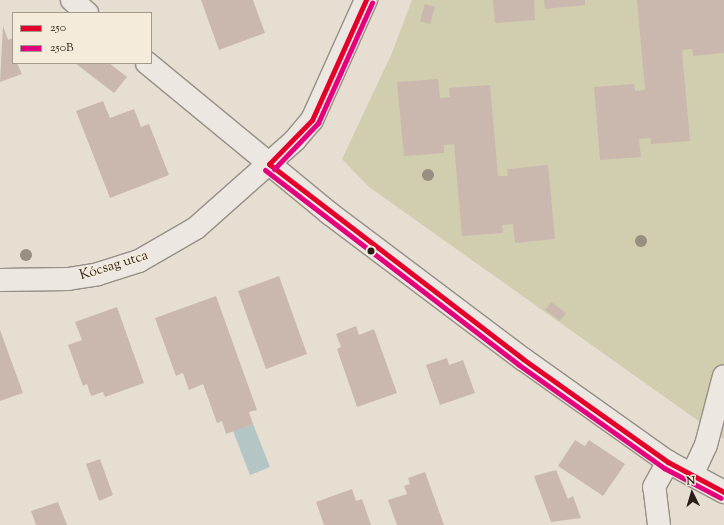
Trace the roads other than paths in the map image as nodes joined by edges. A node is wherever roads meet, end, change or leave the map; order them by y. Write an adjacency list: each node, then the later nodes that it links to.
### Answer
1 (72, 0): 3 (street)
2 (366, 0): 5 (street, Kócsag utca)
3 (86, 12)
4 (148, 64): 5 (street)
5 (269, 164): 6 (street, Kócsag utca); 8 (street)
6 (0, 280)
7 (724, 376): 9 (street)
8 (668, 462): 9 (street); 11 (street)
9 (692, 475): 10 (street)
10 (724, 492)
11 (659, 525)

